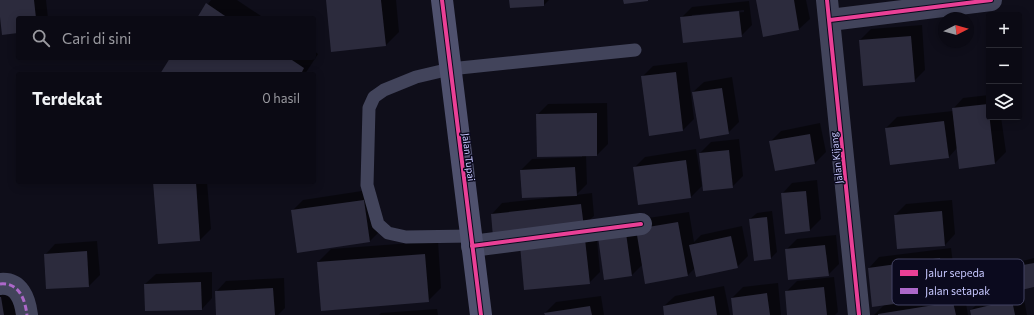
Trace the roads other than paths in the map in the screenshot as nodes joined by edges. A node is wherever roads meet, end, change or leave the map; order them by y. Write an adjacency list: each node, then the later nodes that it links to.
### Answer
1 (442, 0): 5 (street, Jalan Tupai)
2 (991, 0): 3 (street)
3 (829, 10): 11 (street, Jalan Kijang)
4 (635, 50): 5 (lane)
5 (450, 69): 7 (street, Jalan Tupai); 7 (lane)
6 (641, 224): 7 (street)
7 (472, 241): 10 (street, Jalan Tupai)
8 (0, 284): 9 (street)
9 (27, 315)
10 (481, 315)
11 (859, 315)

